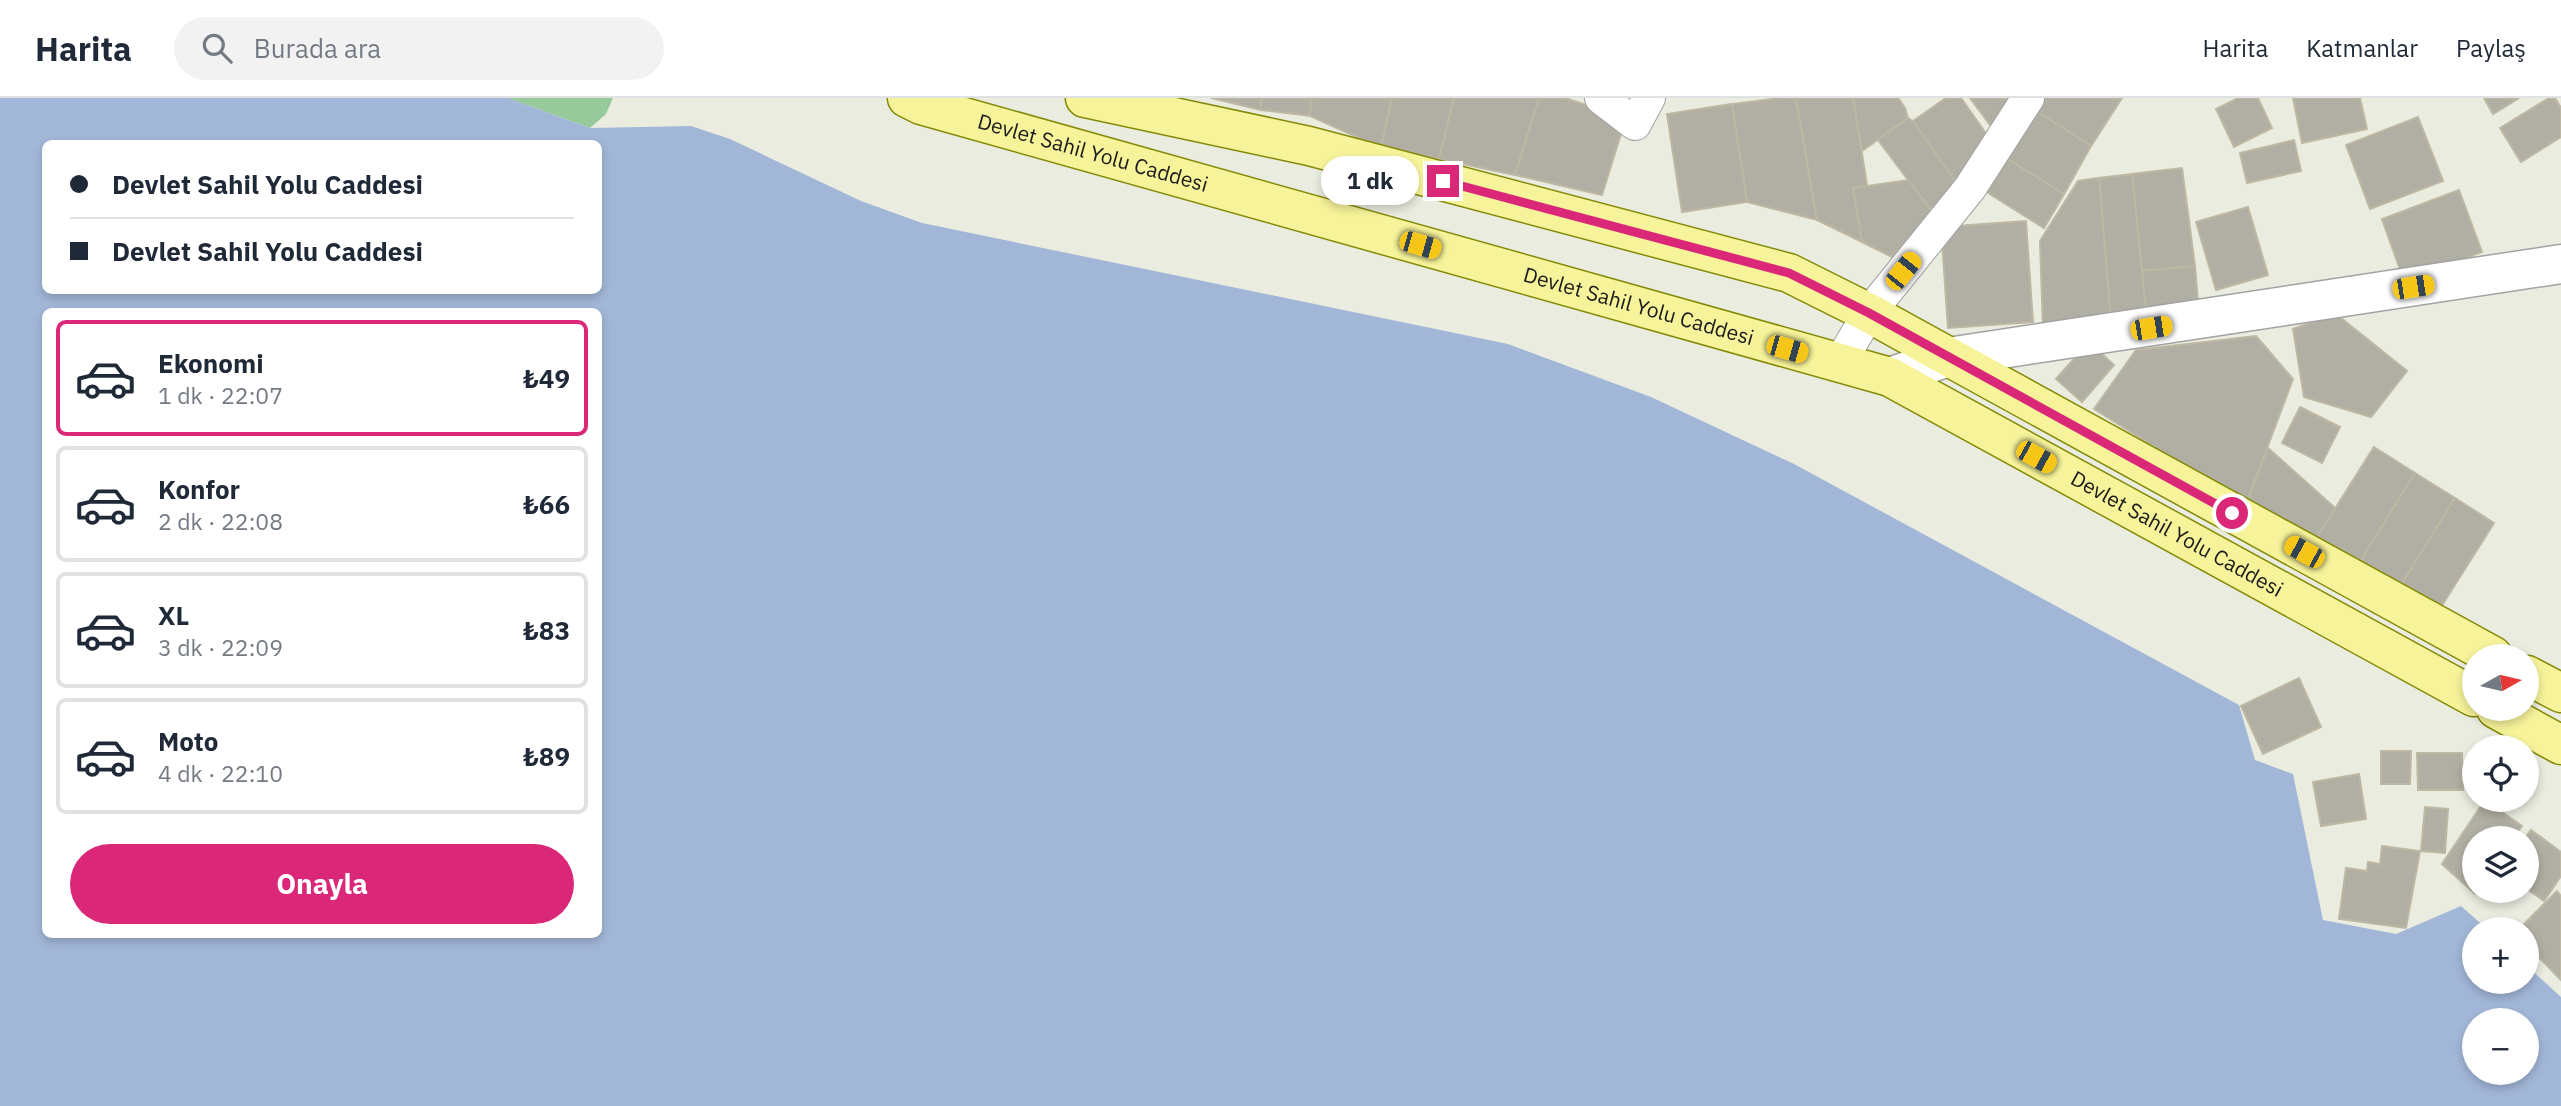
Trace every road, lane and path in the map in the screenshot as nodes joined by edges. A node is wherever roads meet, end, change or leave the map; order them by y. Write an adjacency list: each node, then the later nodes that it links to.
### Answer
1 (907, 98): 9 (main road, Devlet Sahil Yolu Caddesi)
2 (1084, 98): 7 (main road)
3 (1601, 98): 4 (street)
4 (1649, 98)
5 (2028, 98): 7 (street)
6 (2561, 264): 8 (street)
7 (1869, 313): 8 (main road); 9 (street)
8 (1948, 357): 10 (street); 11 (main road)
9 (1839, 363): 10 (main road, Devlet Sahil Yolu Caddesi)
10 (1890, 377): 13 (main road, Devlet Sahil Yolu Caddesi)
11 (2471, 644)
12 (2539, 681): 14 (main road)
13 (2462, 690)
14 (2561, 693)
15 (2518, 721): 16 (main road)
16 (2561, 745)

